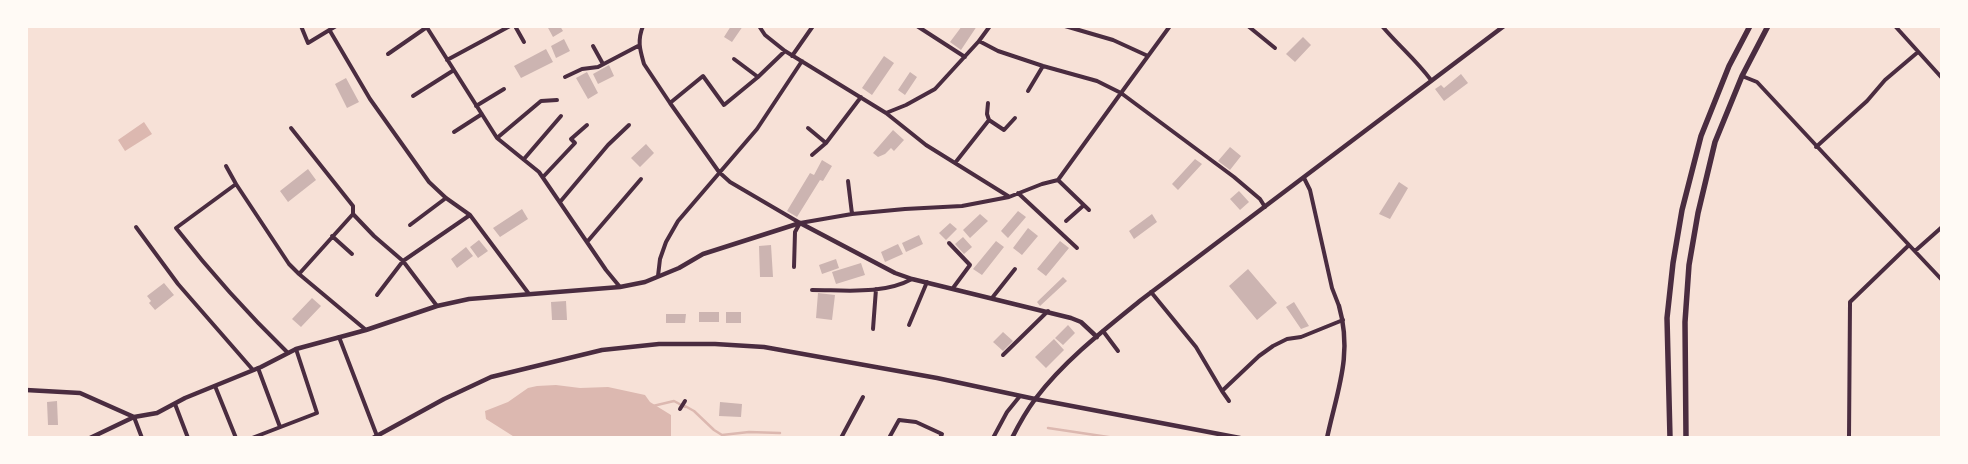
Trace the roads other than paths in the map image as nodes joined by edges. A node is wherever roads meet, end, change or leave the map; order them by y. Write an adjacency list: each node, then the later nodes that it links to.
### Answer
1 (300, 26): 19 (street)
2 (336, 26): 19 (street)
3 (510, 26): 32 (street)
4 (515, 26): 20 (street)
5 (643, 26): 23 (street)
6 (759, 26): 25 (street)
7 (814, 26): 28 (street)
8 (917, 26): 30 (street)
9 (990, 26): 21 (street)
10 (1065, 26): 29 (street)
11 (1170, 26): 29 (street)
12 (1248, 26): 24 (street)
13 (1382, 26): 41 (street)
14 (1504, 26): 41 (street)
15 (1750, 26): 156 (highway)
16 (1768, 26): 37 (highway)
17 (1895, 26): 26 (street)
18 (426, 27): 27 (street); 32 (street)
19 (330, 31): 79 (street)
20 (524, 42)
21 (979, 42): 30 (street); 35 (street)
22 (593, 46): 34 (street)
23 (638, 46): 34 (street); 50 (street)
24 (1275, 48)
25 (785, 52): 28 (street); 39 (street)
26 (1918, 52): 40 (street); 65 (street)
27 (388, 54)
28 (792, 56): 33 (street)
29 (1148, 56): 44 (street)
30 (965, 57): 53 (street)
31 (734, 59): 39 (street)
32 (447, 60): 36 (street)
33 (802, 61): 47 (street); 70 (street)
34 (603, 64): 38 (street)
35 (1043, 66): 43 (street); 44 (street)
36 (454, 70): 46 (street); 52 (street)
37 (1742, 76): 65 (street); 157 (highway)
38 (565, 77)
39 (758, 77): 50 (street)
40 (1942, 78)
41 (1431, 80): 72 (street)
42 (504, 89): 52 (street)
43 (1028, 92)
44 (1121, 93): 74 (street); 82 (street)
45 (26, 96): 48 (street)
46 (413, 96)
47 (861, 97): 53 (street); 64 (street)
48 (26, 100)
49 (557, 100): 63 (street)
50 (670, 103): 70 (street)
51 (988, 103): 57 (street)
52 (476, 106): 54 (street)
53 (886, 113): 68 (street)
54 (482, 114): 62 (street); 63 (street)
55 (561, 116): 67 (street)
56 (1014, 118): 57 (street)
57 (990, 120): 68 (street)
58 (587, 125): 71 (street)
59 (629, 125): 80 (street)
60 (292, 128): 84 (street)
61 (808, 128): 64 (street)
62 (454, 132)
63 (497, 138): 67 (street)
64 (826, 144): 66 (street)
65 (1816, 147): 95 (street)
66 (812, 155)
67 (524, 160): 71 (street)
68 (955, 163): 78 (street)
69 (226, 166): 76 (street)
70 (719, 172): 88 (street); 103 (street)
71 (543, 177): 80 (street)
72 (1304, 178): 82 (street); 116 (street)
73 (641, 180): 93 (street)
74 (1058, 180): 77 (street); 81 (street)
75 (848, 181): 85 (street)
76 (236, 184): 102 (street); 127 (street)
77 (1018, 193): 78 (street); 96 (street)
78 (1008, 197): 85 (street)
79 (446, 198): 86 (street); 89 (street)
80 (560, 202): 93 (street)
81 (1084, 205): 83 (street); 87 (street)
82 (1265, 207): 111 (street)
83 (1089, 210)
84 (353, 214): 92 (street); 99 (street)
85 (852, 214): 88 (street)
86 (470, 215): 99 (street); 112 (street)
87 (1066, 221)
88 (800, 223): 100 (street); 103 (street); 104 (street)
89 (410, 226)
90 (136, 227): 129 (street)
91 (1942, 227): 97 (street)
92 (332, 236): 98 (street); 102 (street)
93 (587, 242): 107 (street)
94 (949, 243): 108 (street)
95 (1909, 245): 97 (street); 158 (street)
96 (1076, 248)
97 (1915, 251): 105 (street)
98 (352, 254)
99 (403, 261): 113 (street); 115 (street)
100 (794, 267)
101 (1015, 269): 114 (street)
102 (299, 274): 121 (street)
103 (658, 276): 107 (street)
104 (912, 279): 106 (street); 109 (street)
105 (1942, 280)
106 (928, 282): 108 (street); 119 (street)
107 (620, 287): 112 (street)
108 (953, 288): 114 (street)
109 (876, 289): 110 (street); 120 (street)
110 (812, 290)
111 (1152, 292): 122 (street); 132 (street)
112 (529, 294): 115 (street)
113 (377, 295)
114 (992, 298): 117 (street)
115 (437, 306): 121 (street)
116 (1339, 306): 118 (street)
117 (1048, 311): 124 (street); 128 (street)
118 (1343, 320): 132 (street); 155 (street)
119 (909, 325)
120 (873, 329)
121 (366, 330): 123 (street)
122 (1103, 331): 124 (street); 126 (street)
123 (339, 337): 125 (street); 143 (street)
124 (1097, 337): 135 (street)
125 (296, 350): 127 (street); 141 (street)
126 (1118, 351)
127 (288, 353): 129 (street)
128 (1002, 355)
129 (255, 369): 130 (street); 141 (street)
130 (215, 386): 138 (street); 147 (street)
131 (26, 390): 140 (street)
132 (1222, 391): 137 (street)
133 (1020, 396): 135 (street); 143 (street); 152 (street)
134 (862, 397): 149 (street)
135 (1035, 399): 153 (street); 154 (street)
136 (685, 401): 139 (street)
137 (1228, 401)
138 (175, 404): 140 (street); 146 (street)
139 (680, 409)
140 (134, 417): 142 (street); 145 (street)
141 (280, 427): 148 (street)
142 (96, 437): 144 (street)
143 (375, 437)
144 (90, 438)
145 (142, 438)
146 (188, 438)
147 (236, 438)
148 (252, 438)
149 (841, 438)
150 (889, 438): 151 (street)
151 (940, 438)
152 (994, 438)
153 (1012, 438)
154 (1240, 438)
155 (1327, 438)
156 (1670, 438)
157 (1686, 438)
158 (1849, 438)

